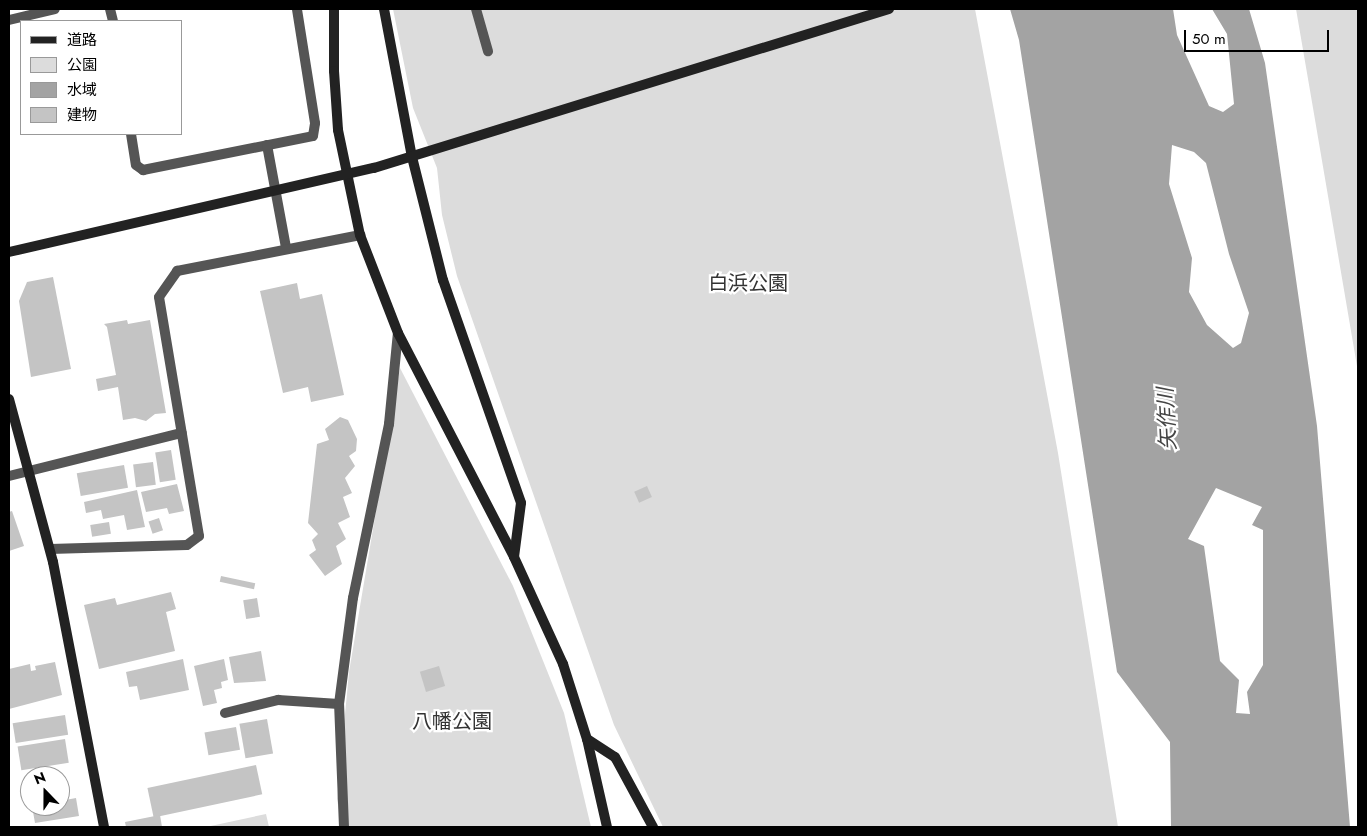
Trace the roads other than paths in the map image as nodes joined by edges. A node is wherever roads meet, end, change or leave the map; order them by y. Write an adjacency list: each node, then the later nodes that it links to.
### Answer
1 (55, 9): 7 (street)
2 (297, 9): 10 (street)
3 (334, 9): 12 (street)
4 (384, 9): 11 (street)
5 (476, 9): 8 (street)
6 (889, 9): 11 (street)
7 (9, 20)
8 (488, 51)
9 (131, 135): 10 (street)
10 (267, 145): 13 (street)
11 (412, 157): 14 (street); 21 (street)
12 (360, 234): 13 (street); 15 (street)
13 (286, 248): 17 (street)
14 (9, 252)
15 (398, 333): 21 (street); 22 (street)
16 (9, 399): 18 (street)
17 (182, 432): 18 (street); 20 (street)
18 (29, 471): 19 (street); 20 (street)
19 (9, 476)
20 (50, 549): 25 (street)
21 (514, 557): 24 (street)
22 (338, 704): 23 (street); 26 (street)
23 (225, 713)
24 (587, 739): 27 (street); 28 (street)
25 (104, 827)
26 (344, 827)
27 (607, 827)
28 (652, 827)

